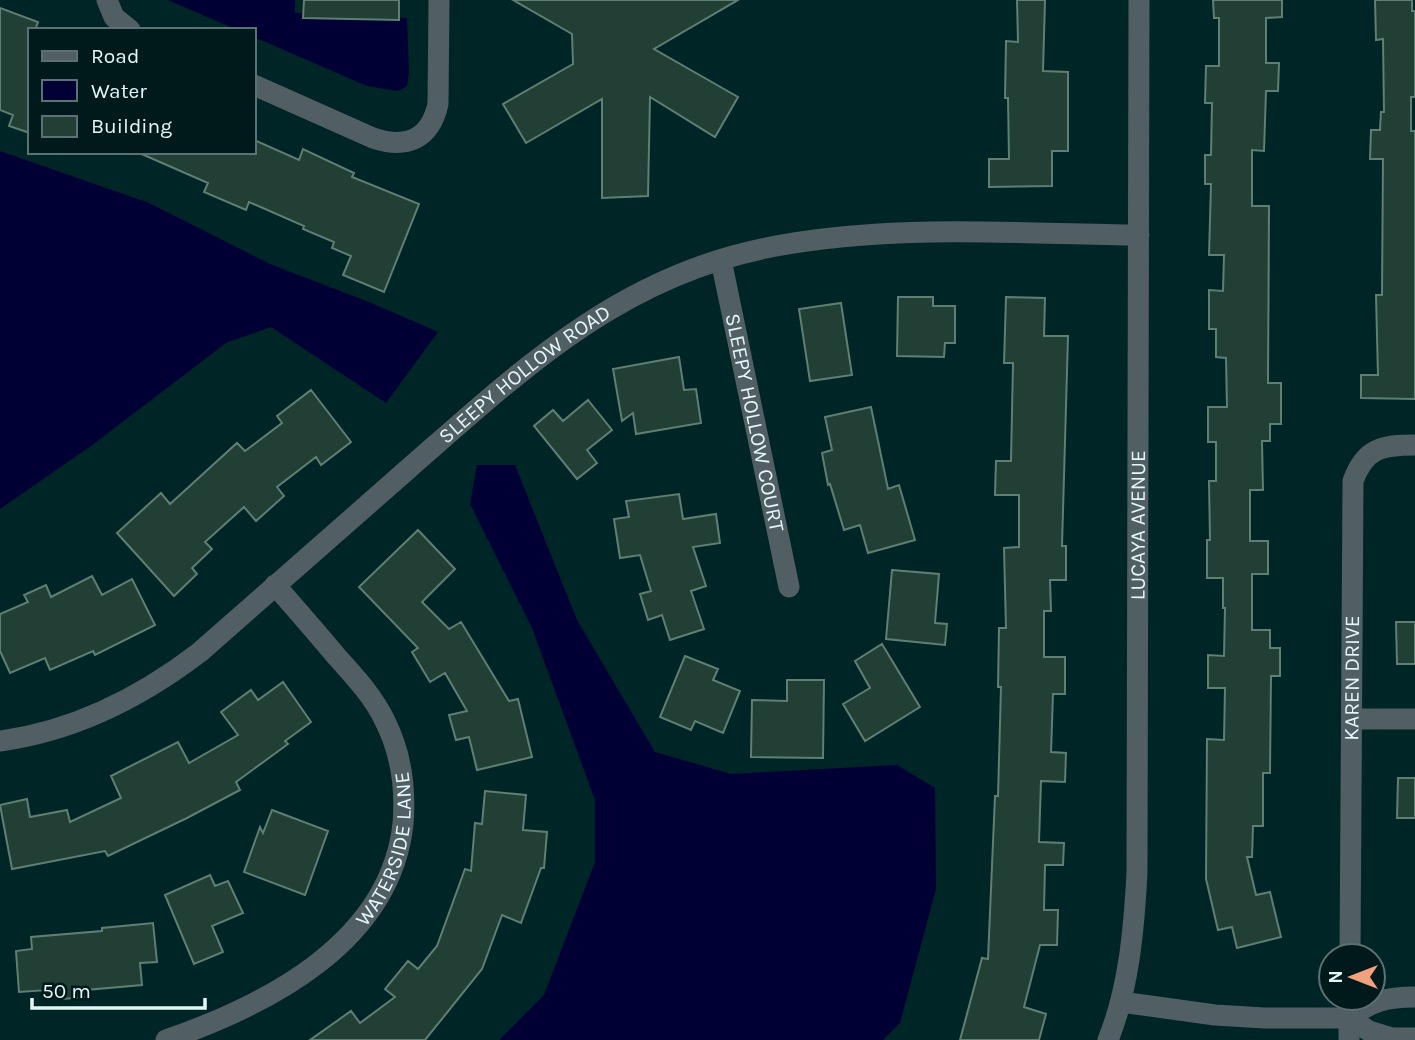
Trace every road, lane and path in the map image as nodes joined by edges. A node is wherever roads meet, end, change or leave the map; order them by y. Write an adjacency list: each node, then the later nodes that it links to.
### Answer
1 (107, 0): 4 (street)
2 (439, 0): 5 (street)
3 (1140, 3): 6 (street, LUCAYA AVENUE)
4 (128, 28)
5 (256, 86)
6 (1139, 235): 7 (street, SLEEPY HOLLOW ROAD); 17 (street, LUCAYA AVENUE)
7 (721, 260): 9 (street, SLEEPY HOLLOW ROAD); 10 (street, SLEEPY HOLLOW COURT)
8 (1415, 444): 11 (street, KAREN DRIVE)
9 (275, 585): 13 (street, SLEEPY HOLLOW ROAD); 22 (street, WATERSIDE LANE)
10 (789, 587)
11 (1352, 719): 12 (street); 14 (street, KAREN DRIVE)
12 (1415, 719)
13 (0, 741)
14 (1350, 942)
15 (1415, 997): 16 (street)
16 (1387, 999)
17 (1121, 1002): 18 (street); 23 (street, LUCAYA AVENUE)
18 (1317, 1012)
19 (1349, 1012): 24 (street)
20 (1352, 1012): 21 (street)
21 (1415, 1038)
22 (166, 1040)
23 (1108, 1040)
24 (1349, 1040)

